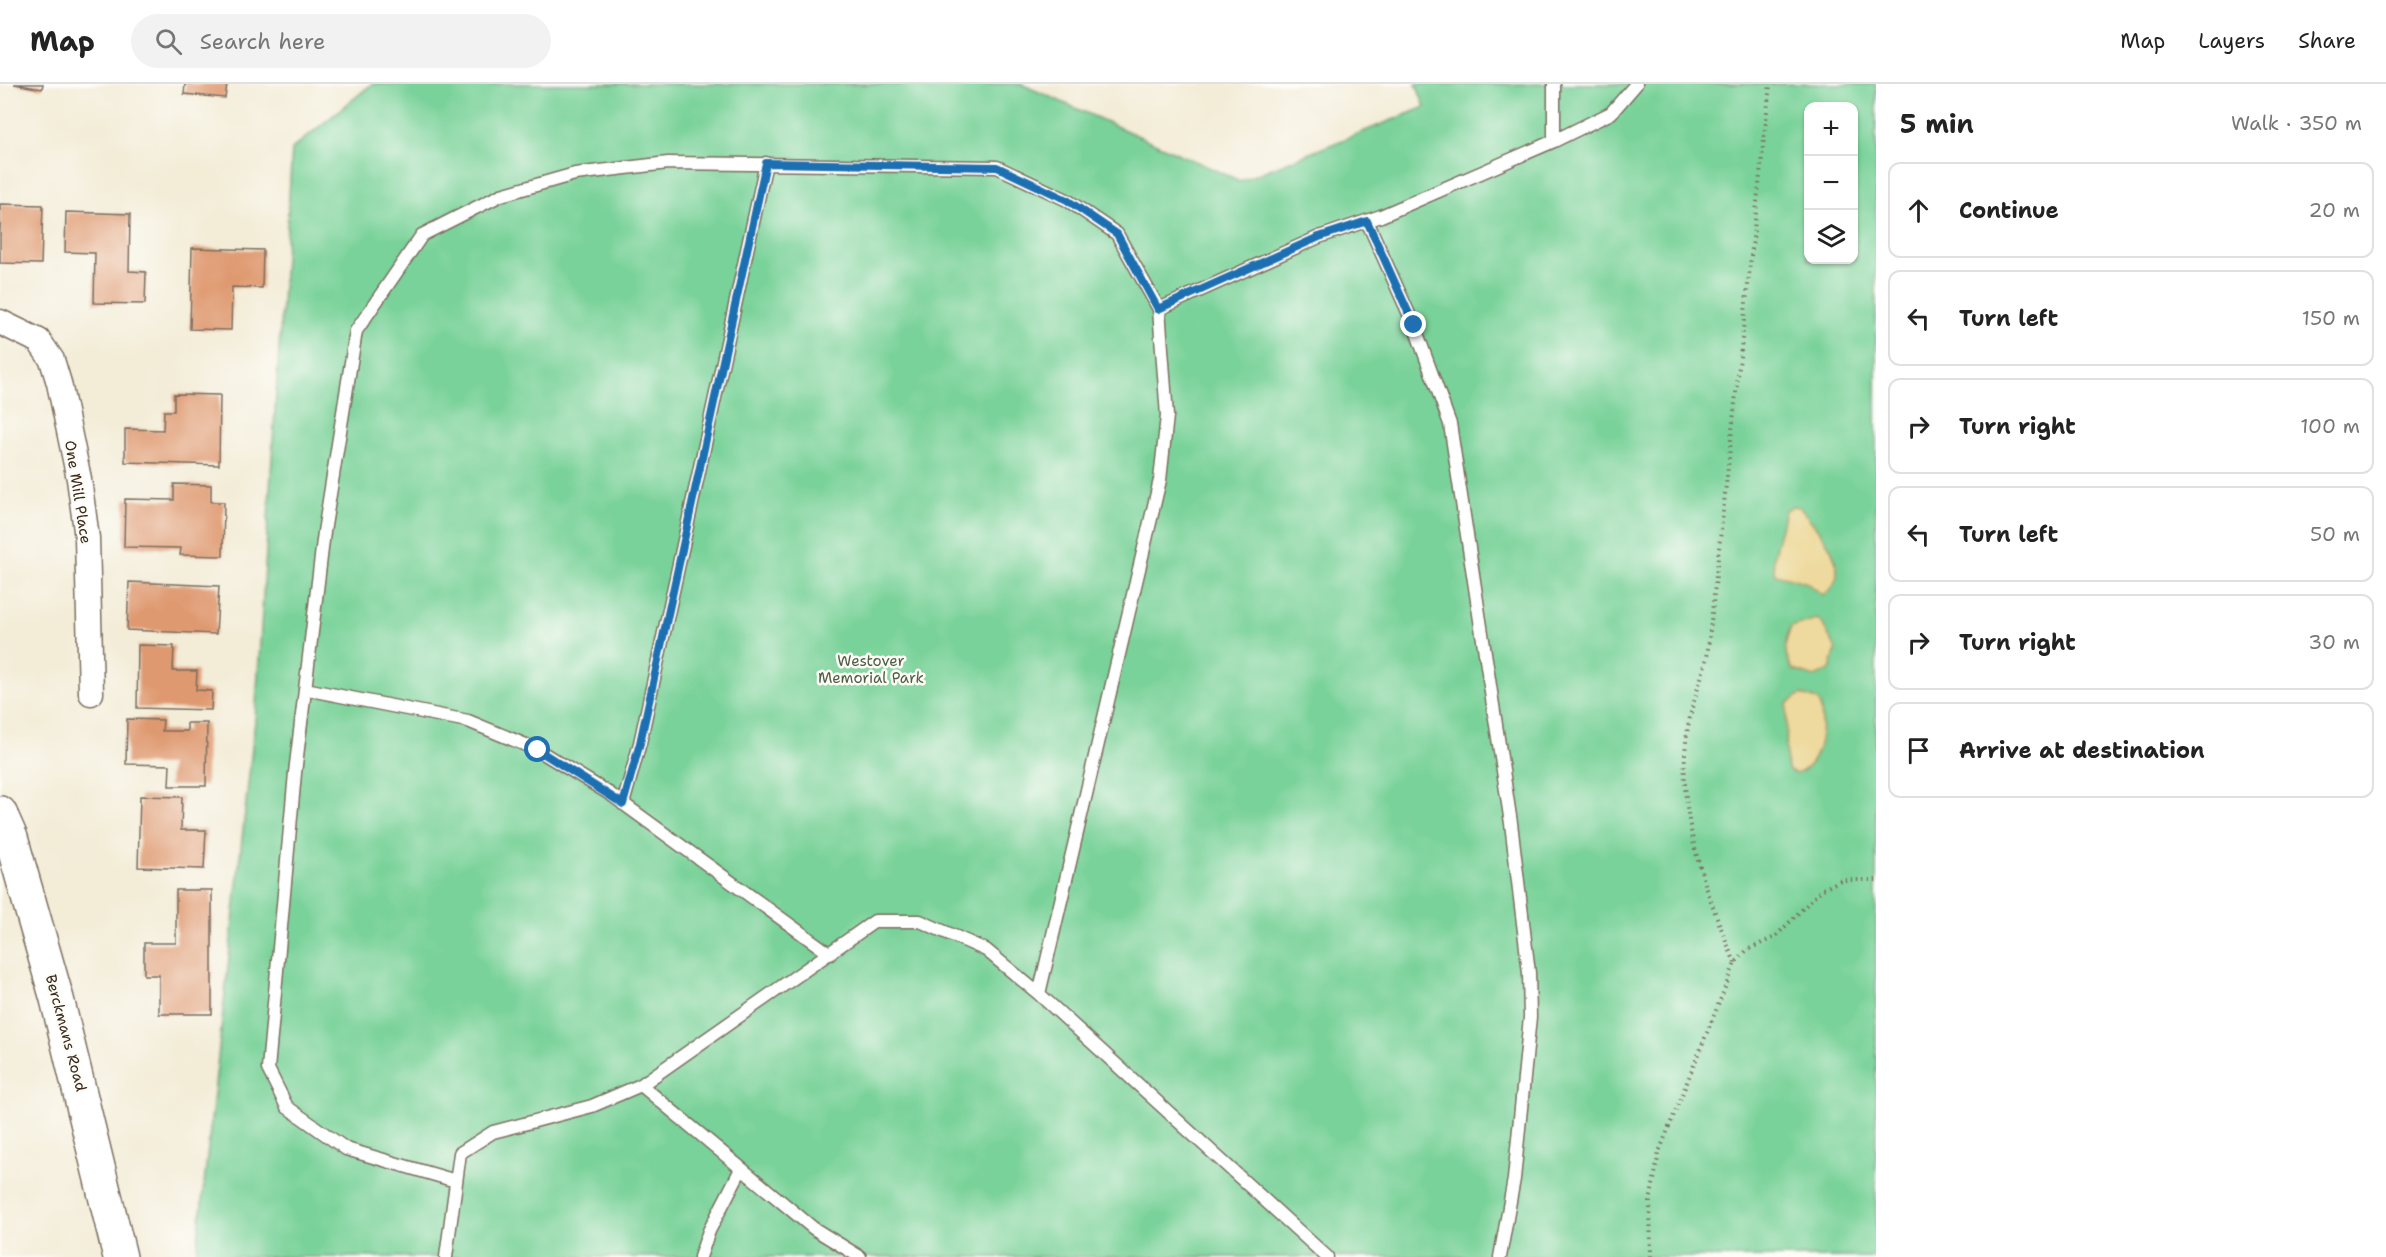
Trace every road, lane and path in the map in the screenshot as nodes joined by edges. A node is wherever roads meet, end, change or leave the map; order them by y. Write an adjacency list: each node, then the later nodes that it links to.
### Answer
1 (1554, 84): 4 (lane)
2 (1636, 84): 4 (lane)
3 (1770, 84): 15 (path)
4 (1554, 141): 6 (lane)
5 (766, 163): 7 (lane); 9 (lane); 11 (lane)
6 (1367, 221): 7 (lane); 25 (lane)
7 (1158, 309): 16 (lane)
8 (0, 322): 10 (street, One Mill Place)
9 (305, 689): 11 (lane); 19 (lane)
10 (91, 693)
11 (623, 804): 14 (lane)
12 (4, 831): 20 (main road, Berckmans Road)
13 (1876, 880): 15 (path)
14 (830, 954): 16 (lane); 17 (lane)
15 (1735, 963): 26 (path)
16 (1039, 994): 24 (lane)
17 (641, 1085): 18 (lane); 19 (lane)
18 (741, 1168): 22 (lane); 23 (lane)
19 (456, 1180): 21 (lane)
20 (120, 1257)
21 (446, 1257)
22 (700, 1257)
23 (860, 1257)
24 (1327, 1257)
25 (1500, 1257)
26 (1651, 1257)

